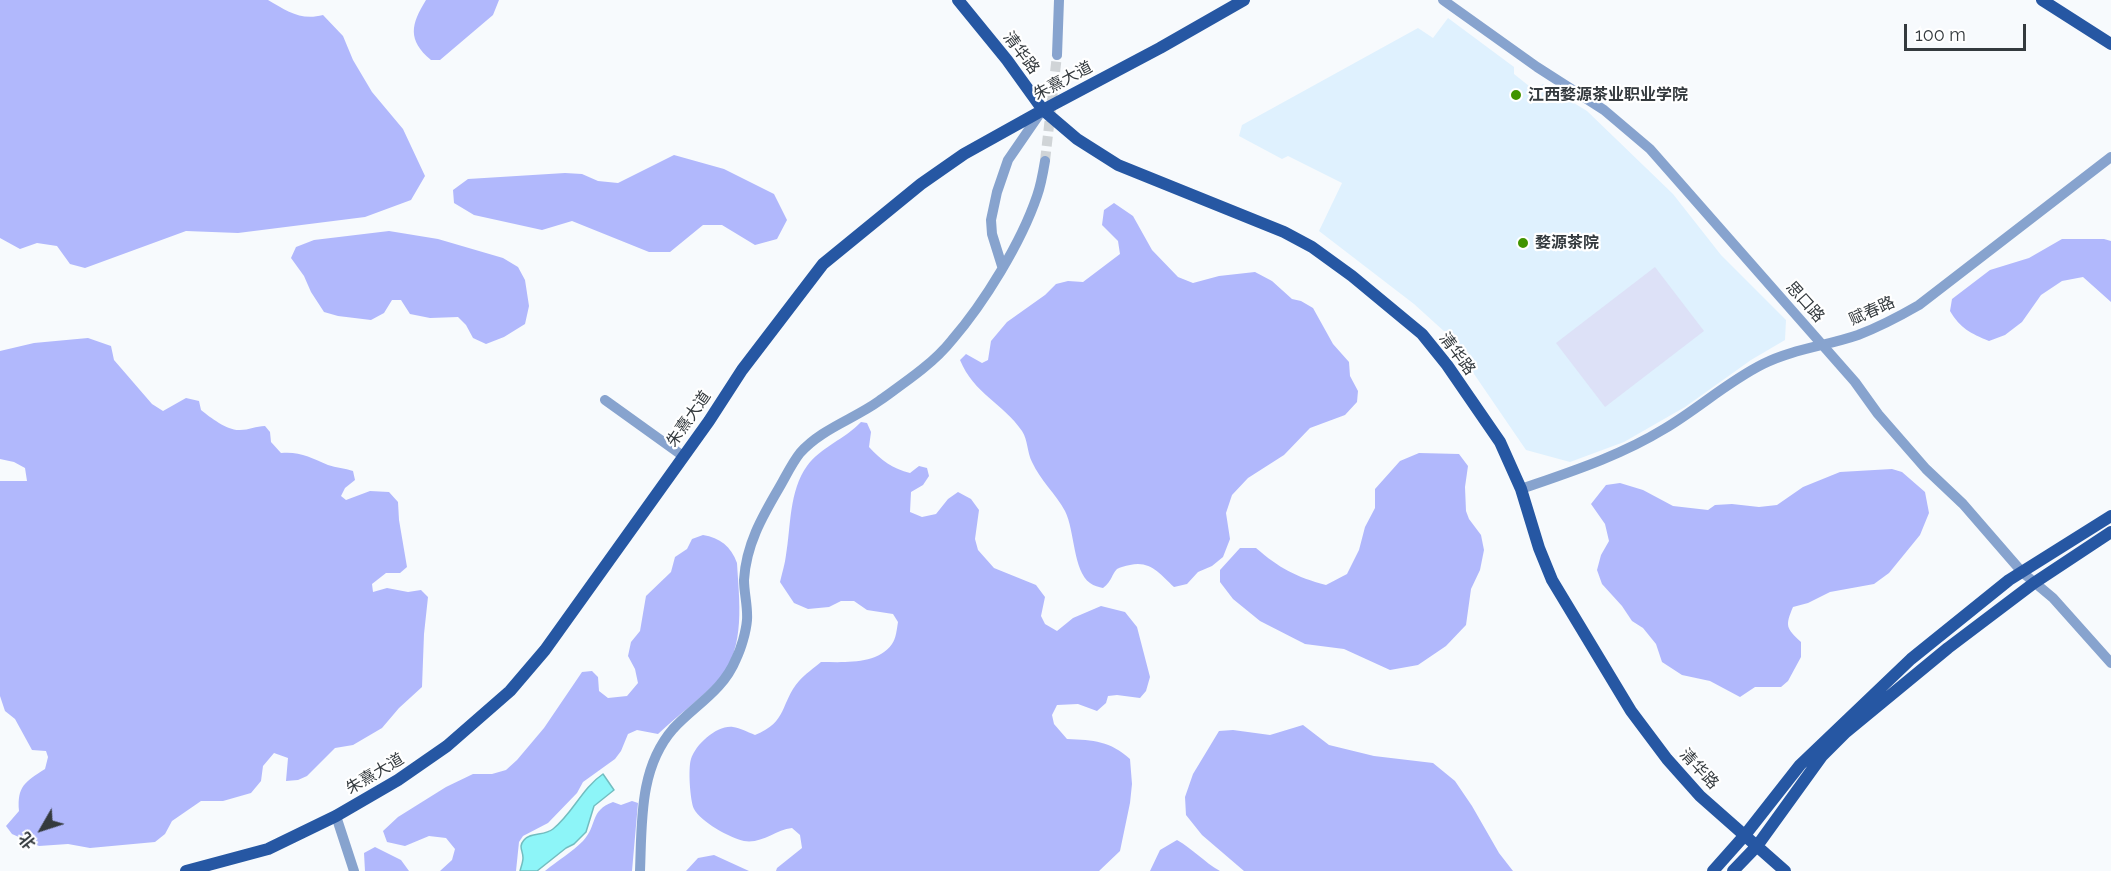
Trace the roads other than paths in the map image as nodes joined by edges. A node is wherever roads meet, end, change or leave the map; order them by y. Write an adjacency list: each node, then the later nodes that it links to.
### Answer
1 (958, 0): 8 (main road, 清华路)
2 (1059, 0): 7 (street)
3 (1244, 0): 8 (main road, 朱熹大道)
4 (1443, 0): 12 (street, 思口路)
5 (2042, 0): 6 (main road)
6 (2111, 44)
7 (1056, 54)
8 (1042, 110): 11 (street); 14 (main road, 朱熹大道); 15 (main road, 清华路)
9 (2111, 157): 12 (street, 赋春路)
10 (1046, 161): 11 (street)
11 (1002, 266): 26 (street)
12 (1823, 345): 15 (street, 赋春路); 18 (street, 思口路)
13 (605, 400): 14 (street)
14 (683, 456): 21 (main road, 朱熹大道)
15 (1521, 489): 22 (main road, 清华路)
16 (2111, 516): 18 (main road)
17 (2111, 532): 19 (main road)
18 (2022, 572): 19 (street, 思口路); 22 (main road)
19 (2034, 583): 20 (street, 思口路); 23 (main road)
20 (2111, 663)
21 (336, 816): 24 (main road, 朱熹大道); 25 (street)
22 (1745, 835): 23 (main road, 清华路); 27 (main road)
23 (1757, 846): 28 (main road); 29 (main road, 清华路)
24 (186, 871)
25 (354, 871)
26 (640, 871)
27 (1713, 871)
28 (1733, 871)
29 (1785, 871)

